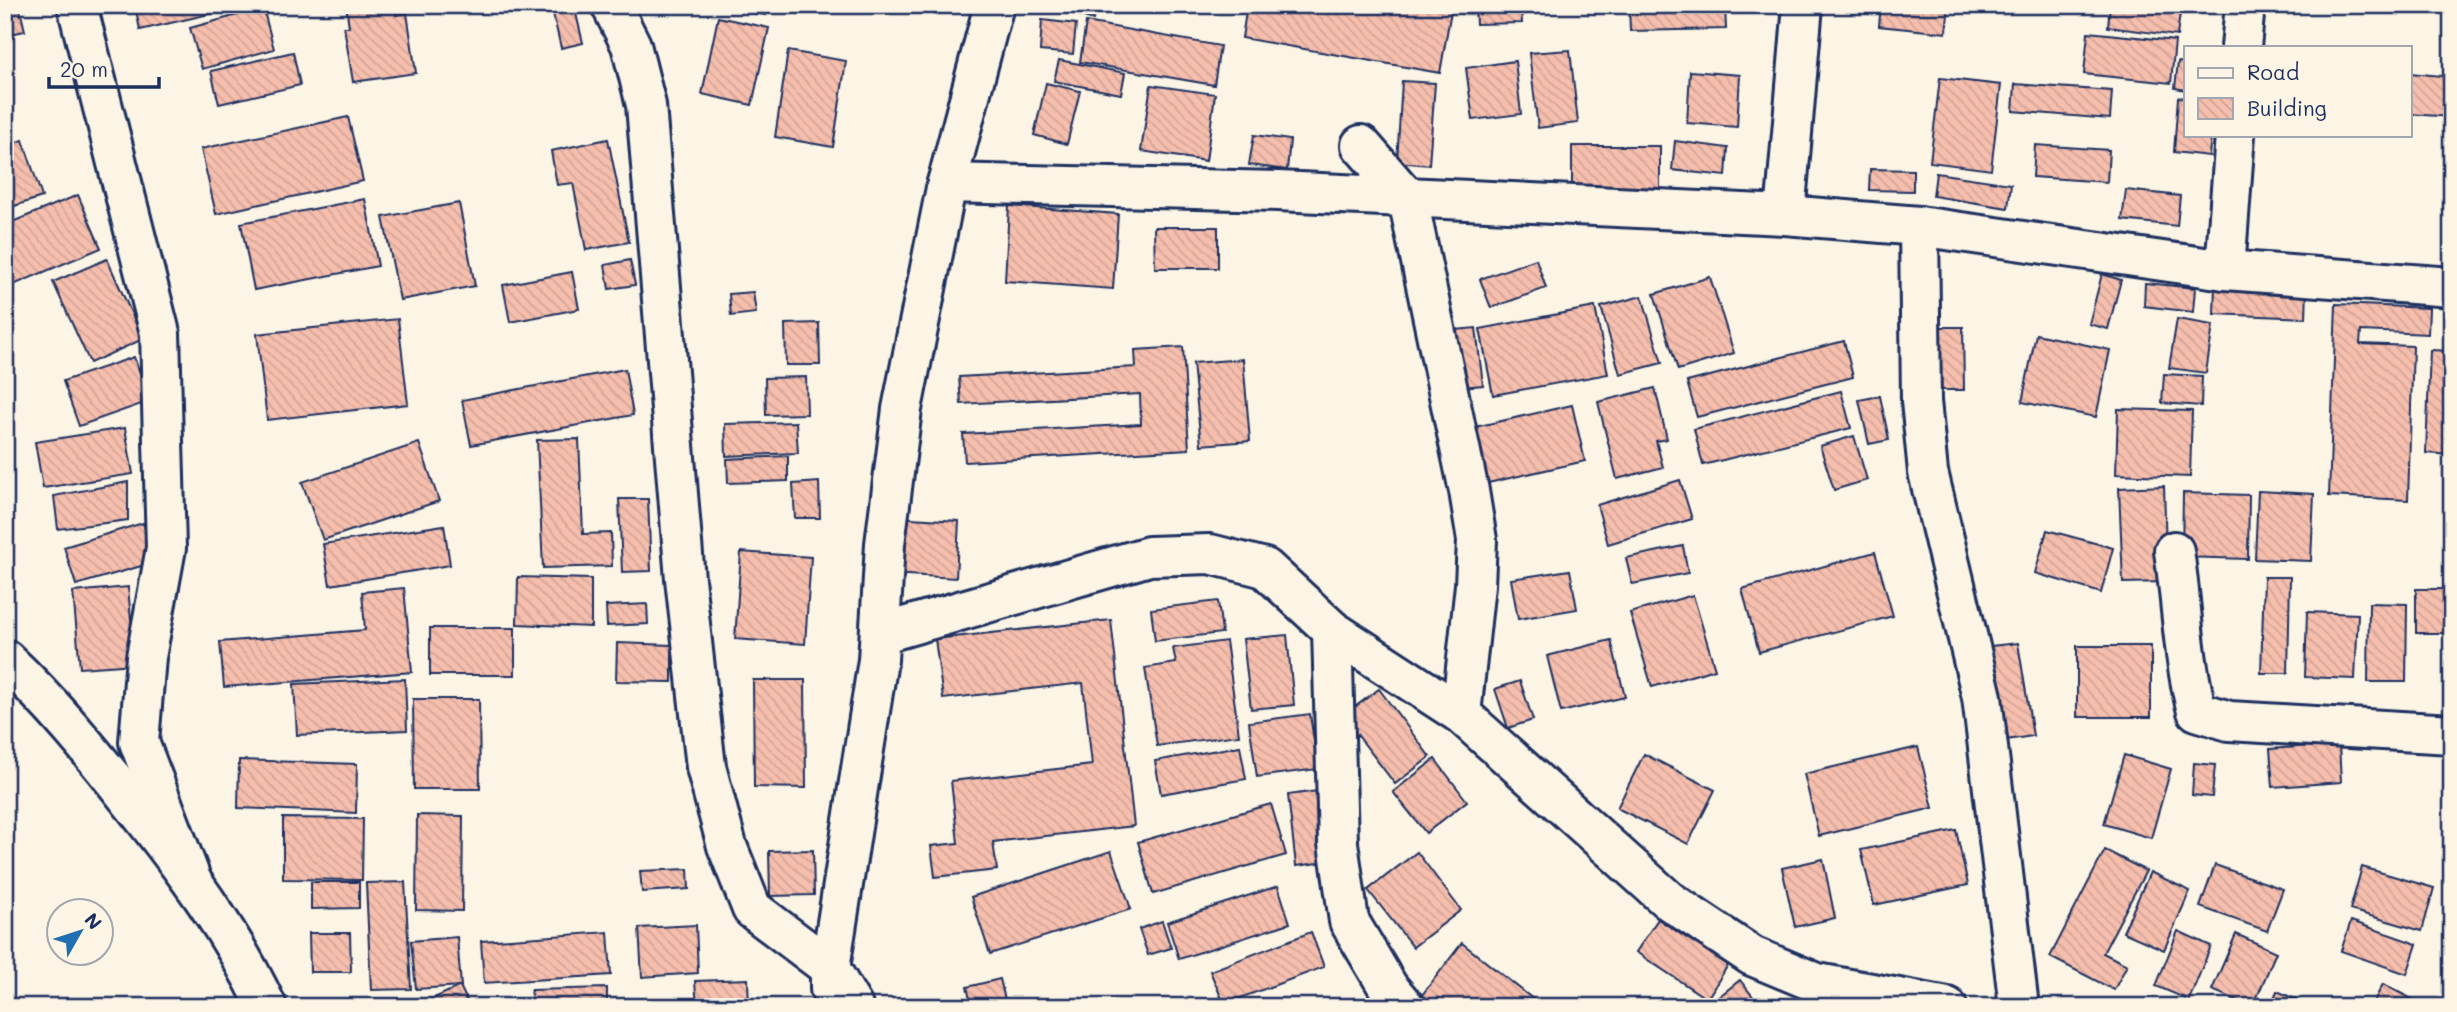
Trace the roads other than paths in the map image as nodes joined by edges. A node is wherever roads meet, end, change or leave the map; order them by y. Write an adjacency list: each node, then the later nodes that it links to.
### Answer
1 (77, 5): 21 (street)
2 (611, 5): 22 (street)
3 (994, 5): 9 (street)
4 (1803, 5): 11 (street)
5 (2245, 5): 6 (street)
6 (2241, 46)
7 (2235, 136): 13 (street)
8 (1361, 145): 10 (street)
9 (947, 183): 10 (street); 17 (street)
10 (1408, 199): 11 (street); 19 (street)
11 (1785, 215): 12 (street)
12 (1919, 226): 13 (street); 28 (street)
13 (2225, 270): 14 (street)
14 (2452, 287)
15 (2174, 551): 20 (street)
16 (1332, 630): 17 (street); 19 (street); 26 (street)
17 (880, 634): 22 (street)
18 (5, 659): 21 (street)
19 (1461, 715): 27 (street)
20 (2452, 734)
21 (191, 876): 23 (street)
22 (830, 968): 24 (street); 25 (street)
23 (267, 1007)
24 (831, 1007)
25 (853, 1007)
26 (1405, 1007)
27 (1947, 1007)
28 (2019, 1007)

